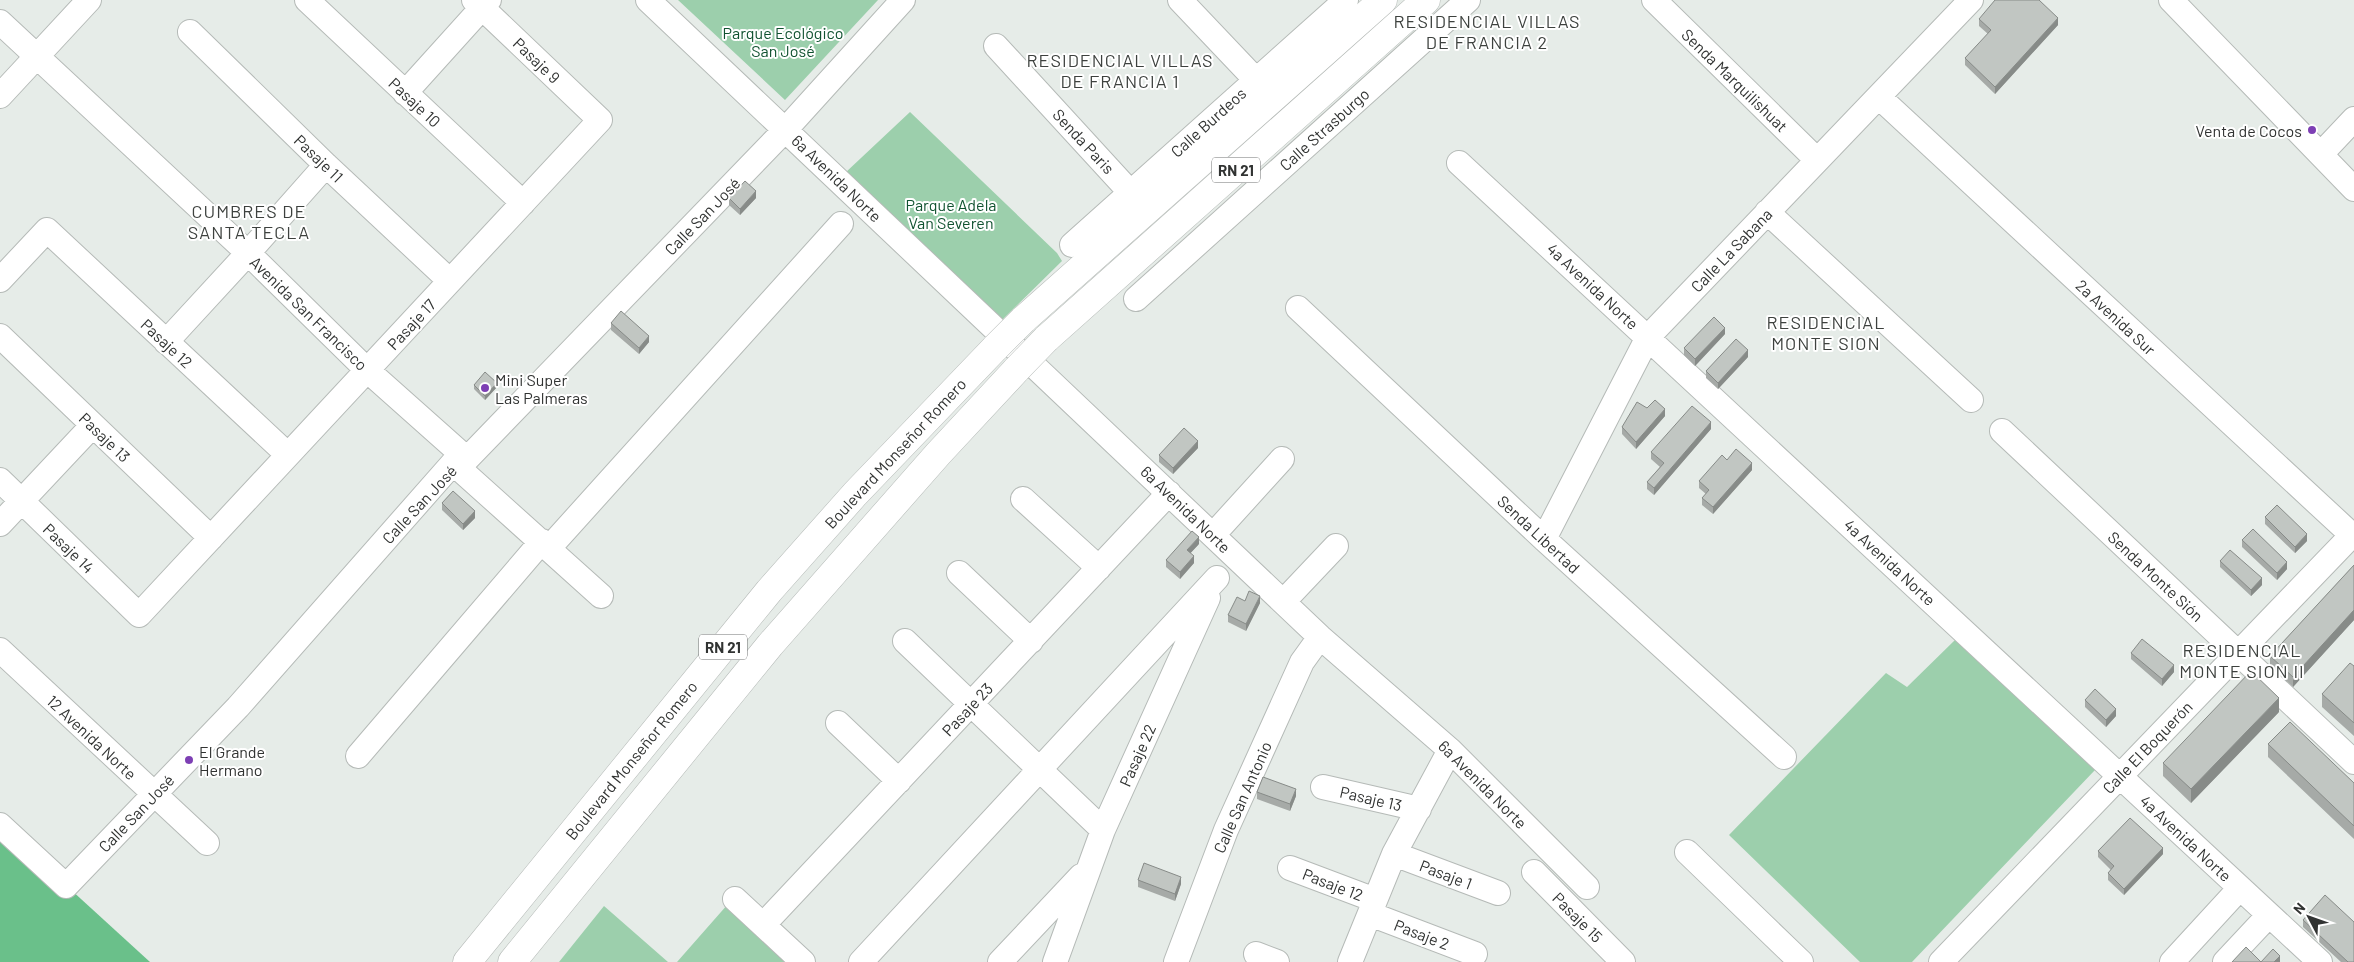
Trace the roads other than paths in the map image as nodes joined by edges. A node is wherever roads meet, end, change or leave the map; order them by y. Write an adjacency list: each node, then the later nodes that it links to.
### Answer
1 (89, 0): 17 (street)
2 (307, 0): 19 (street, Pasaje 10)
3 (648, 0): 24 (street, 6a Avenida Norte)
4 (903, 0): 24 (street, Calle San José)
5 (1180, 0): 18 (street)
6 (1346, 0): 18 (street, Calle Burdeos)
7 (1383, 0): 101 (highway, Boulevard Monseñor Romero / RN 21, bridge)
8 (1426, 0): 102 (highway, Boulevard Monseñor Romero / RN 21, bridge)
9 (1468, 0): 38 (street, Calle Strasburgo)
10 (1654, 0): 26 (street, Senda Marquilishuat)
11 (1971, 0): 21 (street, Calle La Sabana)
12 (2171, 0): 25 (street)
13 (482, 3): 19 (street); 23 (street, Pasaje 9)
14 (0, 22): 17 (street, Avenida San Francisco)
15 (190, 32): 28 (street, Pasaje 11)
16 (996, 46): 30 (street, Senda Paris)
17 (38, 56): 20 (street); 35 (street, Avenida San Francisco)
18 (1255, 79): 30 (street, Calle Burdeos)
19 (405, 93): 31 (street, Pasaje 10)
20 (0, 96)
21 (1879, 97): 26 (street, Calle La Sabana); 56 (street, 2a Avenida Sur)
22 (2354, 119): 25 (street)
23 (600, 120): 31 (street, Pasaje 17)
24 (786, 129): 49 (street, Calle San José); 51 (street, 6a Avenida Norte)
25 (2321, 154): 29 (street)
26 (1817, 160): 32 (street, Calle La Sabana)
27 (1459, 163): 41 (street, 4a Avenida Norte)
28 (326, 165): 35 (street); 37 (street, Pasaje 11)
29 (2354, 189)
30 (1130, 192): 34 (street, Calle Burdeos)
31 (523, 203): 37 (street, Pasaje 17)
32 (1767, 212): 41 (street, Calle La Sabana); 44 (street)
33 (841, 224): 59 (street)
34 (1072, 245)
35 (248, 253): 42 (street); 43 (street, Avenida San Francisco)
36 (0, 280): 42 (street, Pasaje 12)
37 (450, 281): 43 (street, Pasaje 17)
38 (1136, 299)
39 (1298, 308): 58 (street, Senda Libertad)
40 (0, 336): 45 (street, Pasaje 13)
41 (1648, 337): 58 (street, Calle La Sabana); 80 (street, 4a Avenida Norte)
42 (166, 342): 47 (street, Pasaje 12)
43 (368, 370): 47 (street, Pasaje 17); 49 (street, Avenida San Francisco)
44 (1971, 400)
45 (93, 425): 53 (street); 57 (street, Pasaje 13)
46 (2002, 431): 72 (street, Senda Monte Sión)
47 (288, 455): 57 (street, Pasaje 17)
48 (1282, 459): 55 (street)
49 (460, 461): 59 (street, Avenida San Francisco); 83 (street, Calle San José)
50 (0, 480): 53 (street, Pasaje 14)
51 (1169, 493): 55 (street, 6a Avenida Norte); 62 (street, Pasaje 23)
52 (1023, 498): 62 (street)
53 (21, 501): 54 (street); 67 (street, Pasaje 14)
54 (0, 524)
55 (1213, 535): 61 (street, 6a Avenida Norte)
56 (2353, 535): 72 (street, Calle El Boquerón)
57 (211, 538): 67 (street, Pasaje 17)
58 (1544, 539): 77 (street, Senda Libertad)
59 (546, 545): 65 (street, Avenida San Francisco); 76 (street)
60 (1336, 546): 66 (street)
61 (1238, 559): 64 (street, Pasaje 22); 66 (street, 6a Avenida Norte)
62 (1099, 568): 70 (street, Pasaje 23)
63 (959, 573): 70 (street)
64 (1218, 578): 79 (street); 86 (street, Pasaje 22)
65 (601, 596)
66 (1283, 602): 68 (street, 6a Avenida Norte)
67 (139, 615)
68 (1320, 637): 75 (street, 6a Avenida Norte); 107 (street, Calle San Antonio)
69 (905, 641): 73 (street)
70 (1031, 641): 73 (street, Pasaje 23)
71 (0, 650): 83 (street, 12 Avenida Norte)
72 (2238, 652): 78 (street, Senda Monte Sión); 80 (street, Calle El Boquerón)
73 (971, 706): 79 (street); 81 (street, Pasaje 23)
74 (838, 723): 81 (street)
75 (1450, 750): 84 (street); 93 (street, 6a Avenida Norte)
76 (358, 756)
77 (1784, 757)
78 (2354, 762)
79 (1040, 770): 86 (street); 104 (street)
80 (2120, 776): 94 (street, 4a Avenida Norte); 111 (street, Calle El Boquerón)
81 (899, 781): 99 (street, Pasaje 23)
82 (1323, 787): 84 (street, Pasaje 13)
83 (153, 794): 85 (street, Calle San José); 87 (street, 12 Avenida Norte)
84 (1419, 809): 89 (street)
85 (0, 825)
86 (1103, 830): 91 (street, Pasaje 22)
87 (206, 844)
88 (1687, 852): 110 (street)
89 (1394, 854): 95 (street, Pasaje 1); 97 (street)
90 (1290, 868): 97 (street, Pasaje 12)
91 (1089, 872): 105 (street); 106 (street, Pasaje 22)
92 (1534, 872): 109 (street, Pasaje 15)
93 (1586, 887)
94 (2240, 888): 98 (street, 4a Avenida Norte); 112 (street)
95 (1498, 893)
96 (735, 899): 99 (street)
97 (1372, 907): 100 (street, Pasaje 2); 108 (street)
98 (2269, 915): 113 (street); 114 (street, 4a Avenida Norte)
99 (763, 925): 103 (street)
100 (1475, 954)
101 (466, 962)
102 (512, 962)
103 (803, 962)
104 (861, 962)
105 (1000, 962)
106 (1055, 962)
107 (1176, 962)
108 (1350, 962)
109 (1623, 962)
110 (1801, 962)
111 (1941, 962)
112 (2172, 962)
113 (2225, 962)
114 (2320, 962)

